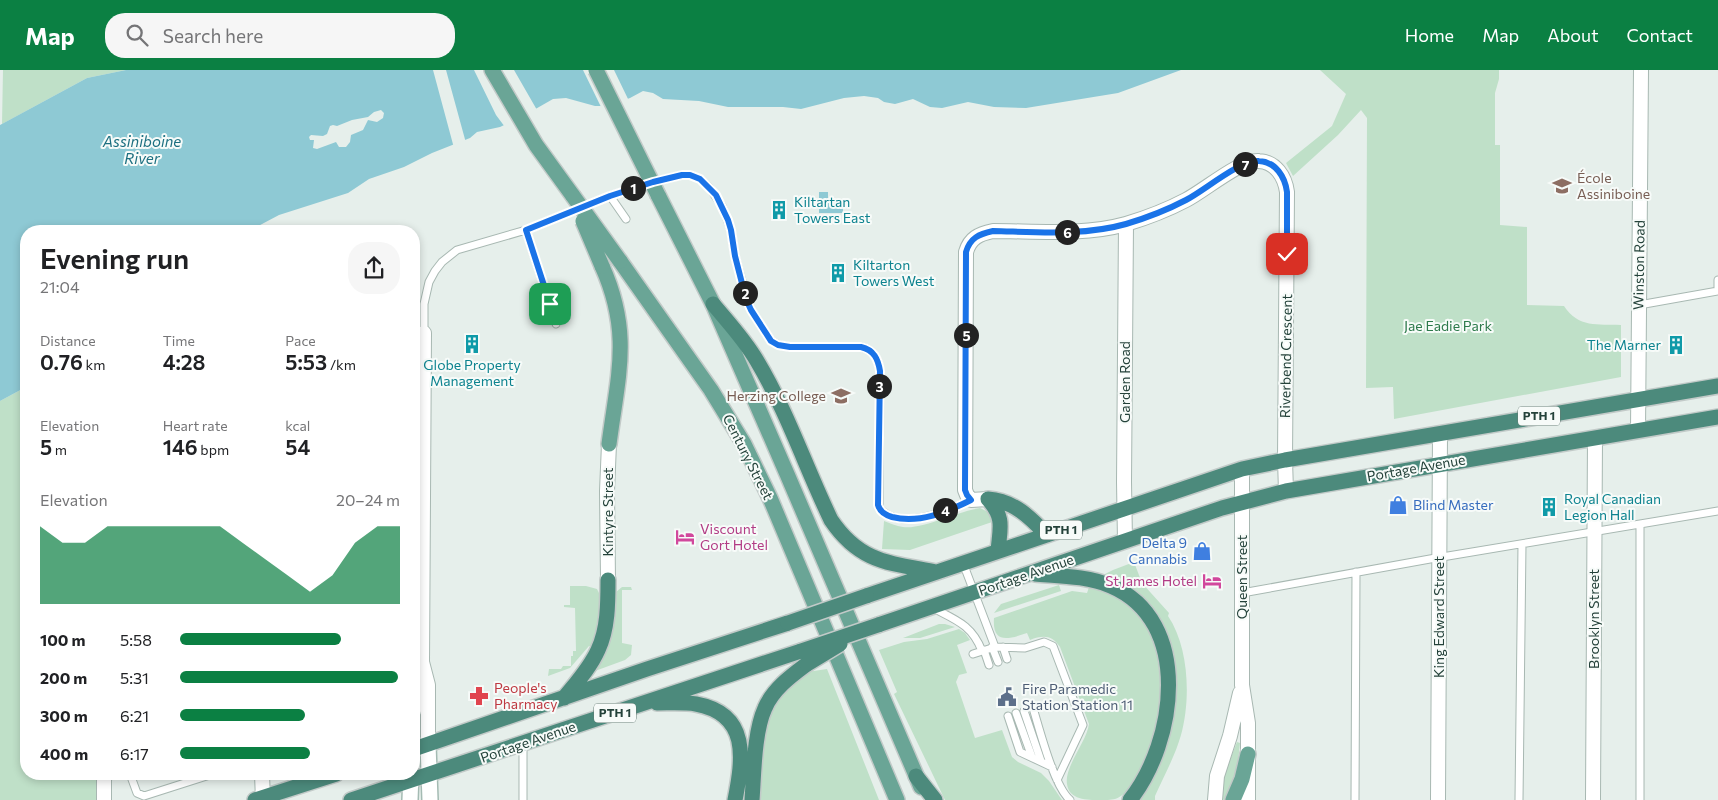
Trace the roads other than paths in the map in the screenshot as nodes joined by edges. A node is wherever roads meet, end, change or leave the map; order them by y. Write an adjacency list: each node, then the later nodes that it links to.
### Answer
1 (492, 70): 4 (main road, Century Street)
2 (596, 70): 11 (main road, Century Street, bridge)
3 (1641, 70): 12 (street, Winston Road)
4 (573, 196): 21 (main road, bridge); 90 (main road, Century Street, bridge)
5 (610, 196): 6 (lane); 8 (lane); 27 (lane)
6 (626, 219)
7 (1126, 224): 22 (street, Riverbend Crescent); 27 (street, Riverbend Crescent); 29 (street, Garden Road)
8 (526, 230): 13 (lane); 14 (lane)
9 (1718, 280): 10 (lane)
10 (1718, 291): 12 (lane)
11 (713, 304): 39 (highway); 73 (main road, Century Street)
12 (1639, 305): 16 (street, Winston Road)
13 (556, 324)
14 (420, 330)
15 (1718, 386): 16 (highway, PTH 1)
16 (1638, 399): 18 (street, Winston Road); 19 (highway, PTH 1)
17 (1718, 416): 18 (highway, Portage Avenue / PTH 1)
18 (1638, 430): 20 (highway, Portage Avenue / PTH 1)
19 (1440, 434): 22 (highway, PTH 1); 23 (street, King Edward Street)
20 (1595, 438): 23 (highway, Portage Avenue / PTH 1); 32 (street, Brooklyn Street)
21 (609, 444): 42 (street, Kintyre Street)
22 (1285, 460): 24 (highway, PTH 1); 25 (street, Riverbend Crescent)
23 (1440, 463): 25 (highway, Portage Avenue / PTH 1); 37 (street, King Edward Street)
24 (1242, 470): 28 (street, Queen Street); 29 (highway, PTH 1)
25 (1286, 491): 28 (highway, Portage Avenue / PTH 1)
26 (988, 499): 27 (street); 33 (highway); 36 (highway)
27 (971, 500)
28 (1242, 502): 34 (highway, Portage Avenue / PTH 1); 43 (street, Queen Street)
29 (1125, 508): 33 (highway, PTH 1); 34 (street, Garden Road)
30 (1718, 511): 31 (lane)
31 (1640, 524): 32 (lane); 102 (lane)
32 (1595, 532): 35 (lane); 101 (street, Brooklyn Street)
33 (1048, 535): 36 (highway, PTH 1)
34 (1125, 541): 41 (highway, Portage Avenue / PTH 1)
35 (1522, 544): 37 (lane); 100 (lane)
36 (998, 551): 38 (highway, PTH 1)
37 (1439, 557): 40 (lane); 99 (street, King Edward Street)
38 (963, 563): 39 (highway, PTH 1); 44 (lane)
39 (938, 572): 59 (highway, PTH 1, bridge)
40 (1356, 572): 43 (lane); 98 (lane)
41 (1031, 574): 44 (highway, Portage Avenue / PTH 1); 94 (highway)
42 (608, 580): 59 (highway)
43 (1242, 592): 58 (street, Queen Street)
44 (974, 593): 45 (highway, Portage Avenue / PTH 1); 46 (lane)
45 (931, 607): 49 (lane); 52 (highway, Portage Avenue / PTH 1, bridge)
46 (997, 647): 47 (lane); 49 (lane); 53 (lane); 55 (lane)
47 (1012, 648): 51 (lane); 81 (lane)
48 (420, 649): 54 (street)
49 (983, 651): 50 (lane); 56 (lane)
50 (973, 654)
51 (1016, 657)
52 (804, 658): 60 (highway, Portage Avenue / PTH 1); 89 (highway)
53 (1007, 659)
54 (422, 662): 57 (street); 66 (street)
55 (998, 662)
56 (989, 665)
57 (420, 668)
58 (1242, 685): 67 (street, Queen Street); 95 (street, Queen Street)
59 (564, 698): 66 (highway, PTH 1)
60 (646, 702): 65 (highway, Portage Avenue / PTH 1); 88 (highway)
61 (1033, 708): 70 (lane)
62 (1024, 711): 69 (lane)
63 (1016, 713): 68 (lane)
64 (1008, 716): 68 (lane)
65 (523, 743): 71 (highway, Portage Avenue / PTH 1); 87 (lane)
66 (421, 746): 71 (main road)
67 (1248, 754): 96 (main road); 97 (street, Queen Street)
68 (1032, 757): 69 (lane)
69 (1042, 761): 70 (lane)
70 (1052, 767): 81 (lane)
71 (429, 775): 72 (highway, Portage Avenue / PTH 1); 86 (main road)
72 (420, 776)
73 (916, 776): 91 (main road, Century Street); 92 (highway)
74 (107, 780): 83 (street)
75 (132, 780): 76 (lane)
76 (193, 780)
77 (262, 780): 82 (street)
78 (318, 780): 82 (highway)
79 (403, 780): 84 (highway, Portage Avenue / PTH 1)
80 (411, 780): 85 (main road)
81 (1057, 780): 93 (lane)
82 (260, 799)
83 (104, 800)
84 (351, 800)
85 (410, 800)
86 (430, 800)
87 (522, 800)
88 (735, 800)
89 (752, 800)
90 (897, 800)
91 (926, 800)
92 (935, 800)
93 (1070, 800)
94 (1130, 800)
95 (1215, 800)
96 (1233, 800)
97 (1248, 800)
98 (1356, 800)
99 (1438, 800)
100 (1519, 800)
101 (1594, 800)
102 (1640, 800)

